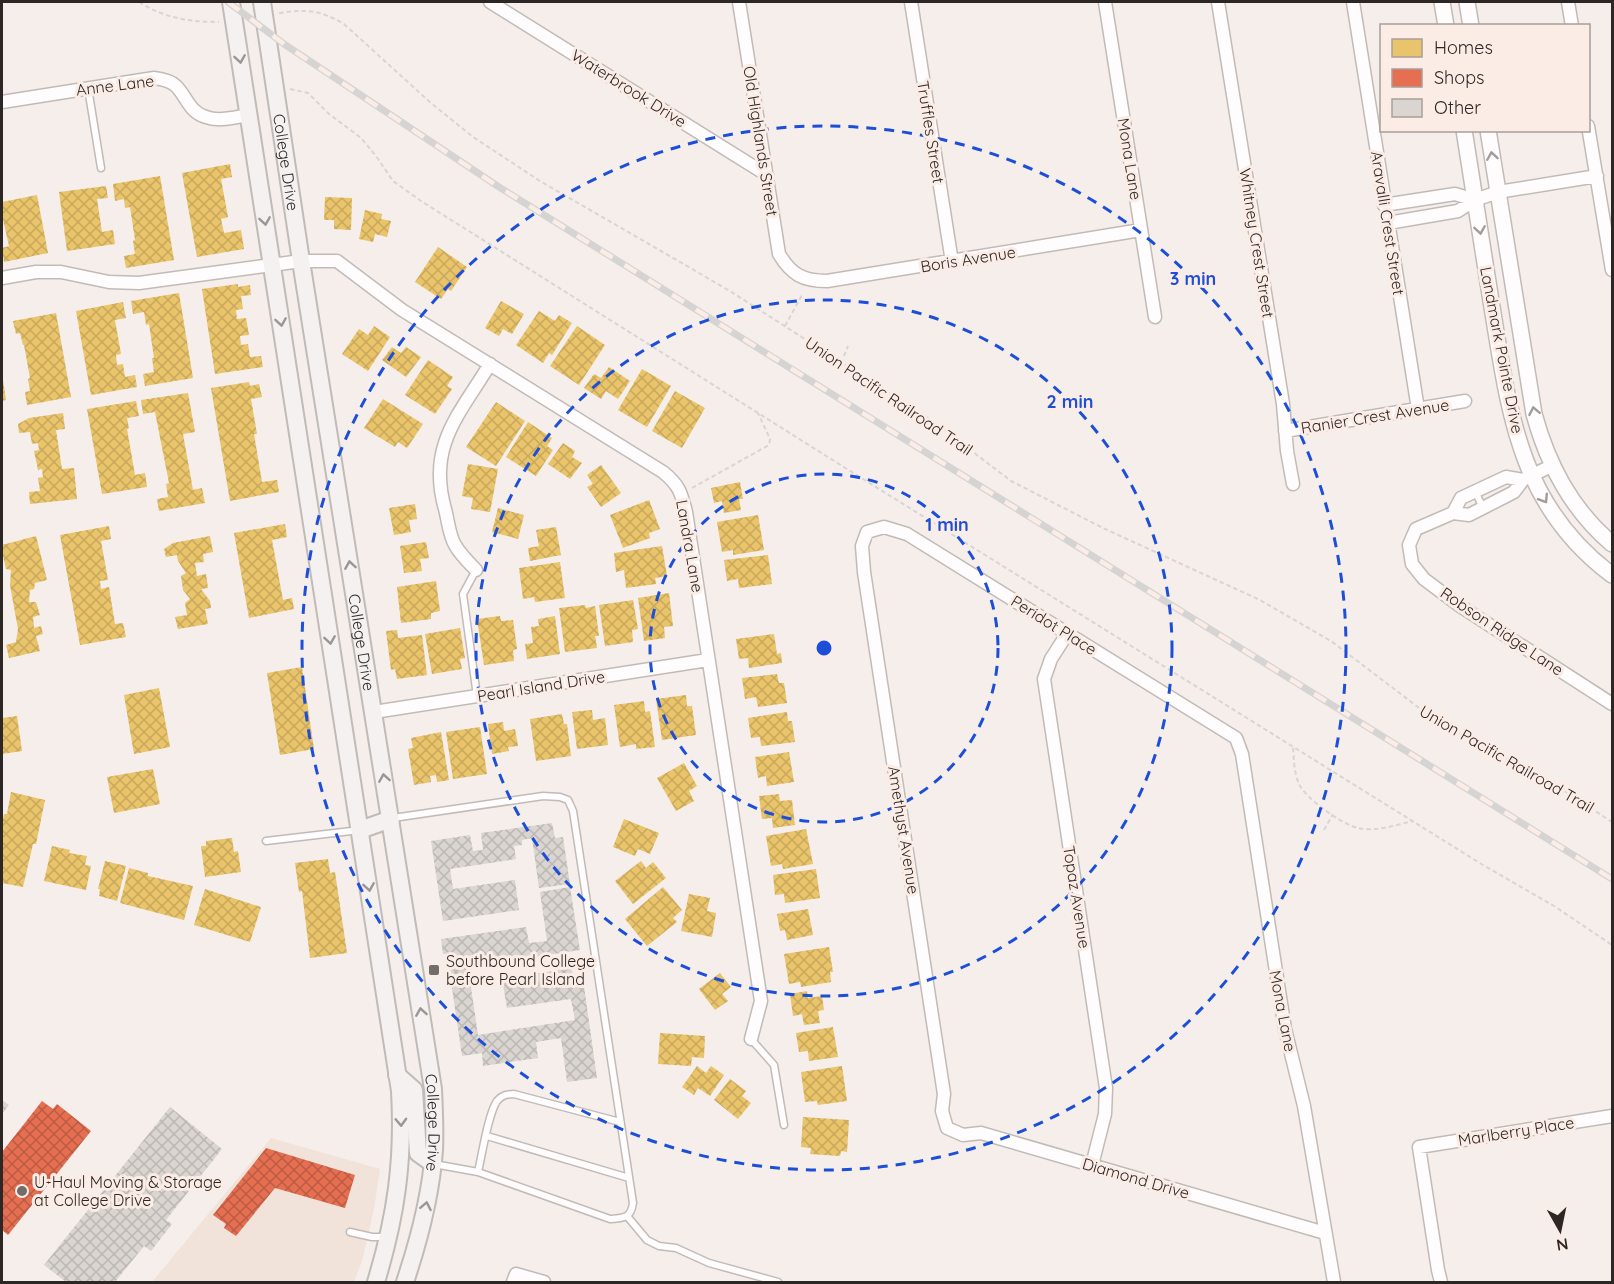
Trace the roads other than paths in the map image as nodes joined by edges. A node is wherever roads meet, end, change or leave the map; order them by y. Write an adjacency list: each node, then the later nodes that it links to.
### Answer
1 (231, 2): 17 (main road, College Drive, one-way to 17)
2 (262, 2): 31 (main road, College Drive)
3 (490, 2): 22 (street, Waterbrook Drive)
4 (740, 2): 22 (street, Old Highlands Street)
5 (911, 2): 32 (street, Truffles Street)
6 (1105, 2): 30 (street, Mona Lane)
7 (1218, 2): 41 (street, Whitney Crest Street)
8 (1353, 2): 27 (street, Aravalli Crest Street)
9 (1442, 2): 12 (street)
10 (1467, 2): 13 (street)
11 (1568, 2): 14 (street)
12 (1446, 24)
13 (1471, 24)
14 (1572, 24)
15 (88, 87): 16 (street, Anne Lane); 17 (street, Anne Lane); 21 (lane)
16 (2, 102)
17 (249, 115): 33 (main road, College Drive, one-way to 33)
18 (1464, 132): 26 (street, Landmark Pointe Drive)
19 (1488, 132): 24 (street, Landmark Pointe Drive, one-way to 19)
20 (1589, 132): 23 (street)
21 (101, 168)
22 (767, 175): 35 (street, Old Highlands Street)
23 (1597, 176): 24 (street); 34 (street)
24 (1498, 192): 26 (street); 42 (street, Landmark Pointe Drive, one-way to 24)
25 (1424, 199): 26 (street); 27 (street); 28 (lane)
26 (1475, 200): 28 (street); 43 (street, Landmark Pointe Drive, one-way to 43)
27 (1384, 205): 29 (street, Aravalli Crest Street)
28 (1427, 217): 29 (street)
29 (1388, 223): 40 (street, Aravalli Crest Street)
30 (1141, 230): 32 (street, Boris Avenue); 37 (street, Mona Lane)
31 (301, 261): 33 (street, Landra Lane); 38 (street, Landra Lane); 56 (main road, College Drive, one-way to 31)
32 (952, 262): 35 (street, Boris Avenue)
33 (272, 264): 36 (street, Landra Lane); 59 (main road, College Drive, one-way to 59)
34 (1612, 270)
35 (796, 275)
36 (2, 278)
37 (1155, 316)
38 (490, 364): 50 (street); 53 (street, Landra Lane)
39 (1465, 401): 40 (street, Ranier Crest Avenue)
40 (1418, 409): 41 (street, Ranier Crest Avenue)
41 (1285, 431): 44 (street, Whitney Crest Street)
42 (1551, 466): 43 (street); 49 (street, Landmark Pointe Drive)
43 (1527, 478): 45 (street); 46 (street); 51 (street, Landmark Pointe Drive, one-way to 51)
44 (1293, 484)
45 (1475, 491): 46 (lane); 47 (street)
46 (1483, 508): 47 (street)
47 (1453, 513): 55 (street, Robson Ridge Lane)
48 (867, 532): 52 (street, Peridot Place); 66 (street, Amethyst Avenue)
49 (1612, 544)
50 (476, 570): 54 (lane)
51 (1612, 575)
52 (1067, 633): 57 (street, Peridot Place); 69 (street, Topaz Avenue)
53 (708, 660): 54 (street, Pearl Island Drive); 61 (street, Landra Lane)
54 (477, 696): 56 (street, Pearl Island Drive)
55 (1612, 704)
56 (374, 712): 58 (main road, College Drive, one-way to 56)
57 (1236, 738): 74 (street, Mona Lane)
58 (391, 819): 59 (main road); 64 (lane); 68 (main road, College Drive, one-way to 58)
59 (360, 830): 60 (lane); 62 (main road, College Drive, one-way to 62)
60 (266, 841)
61 (751, 1039): 65 (lane)
62 (397, 1075): 68 (main road); 75 (main road, College Drive, one-way to 75)
63 (1612, 1116): 83 (street, Marlberry Place)
64 (620, 1122): 67 (lane); 71 (lane)
65 (784, 1125)
66 (947, 1128): 69 (street, Diamond Drive)
67 (487, 1136): 70 (lane); 71 (lane)
68 (432, 1163): 70 (lane); 76 (main road, College Drive, one-way to 68)
69 (1092, 1165): 74 (street, Diamond Drive)
70 (478, 1172): 72 (lane)
71 (629, 1178): 72 (lane)
72 (627, 1216): 81 (lane)
73 (350, 1232): 75 (lane)
74 (1324, 1233): 82 (street, Mona Lane)
75 (388, 1237): 76 (main road); 78 (main road, College Drive)
76 (417, 1243): 79 (main road, College Drive)
77 (514, 1279): 80 (street)
78 (376, 1282)
79 (405, 1282)
80 (544, 1282)
81 (778, 1282)
82 (1334, 1282)
83 (1441, 1282)

